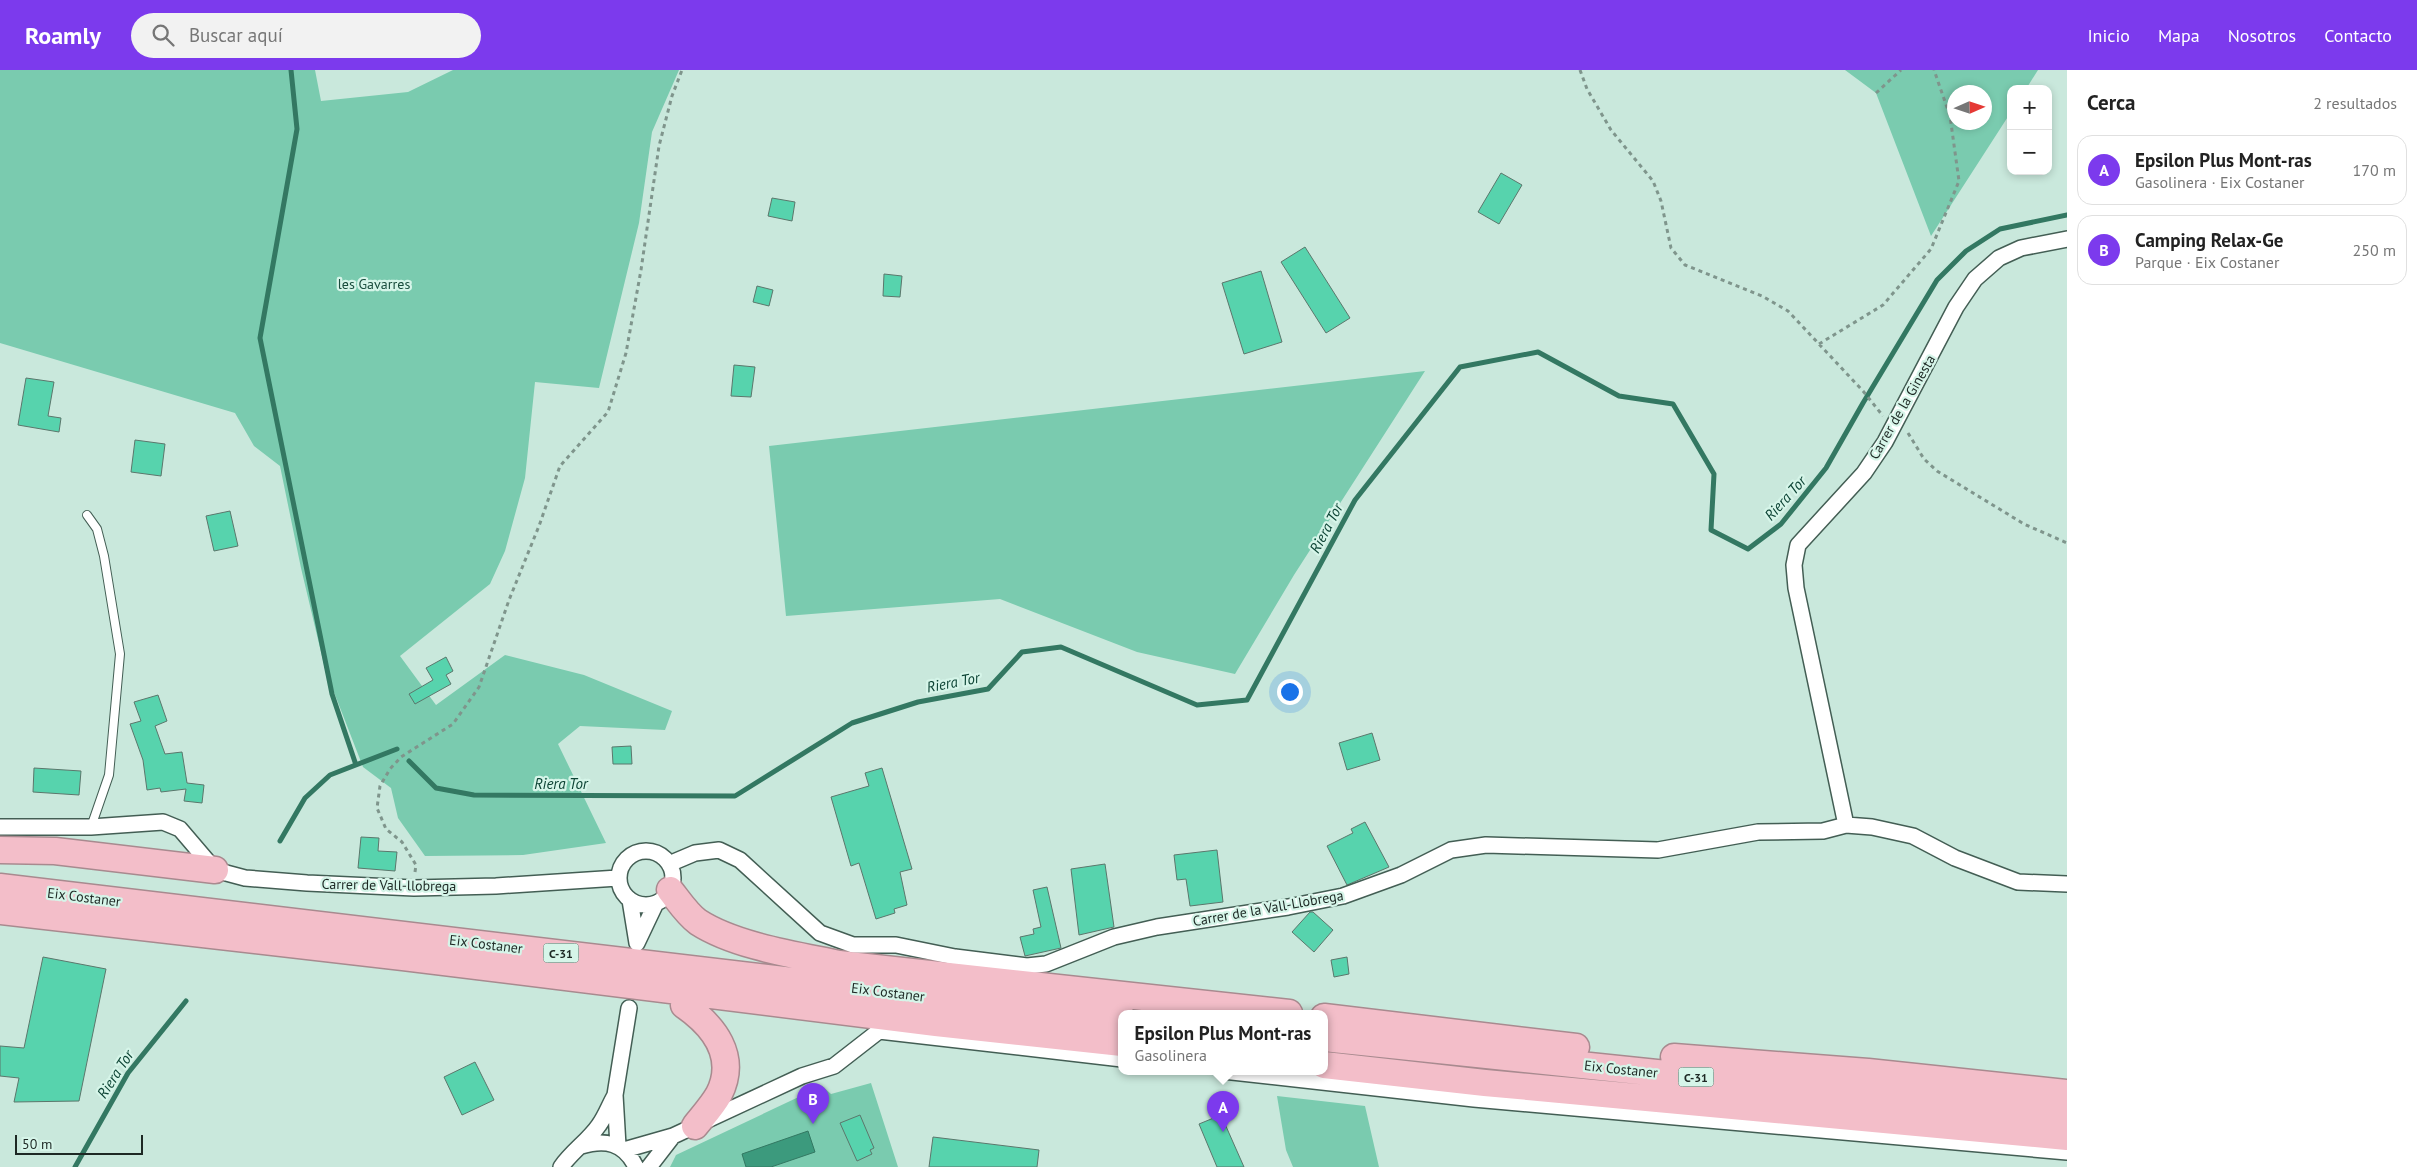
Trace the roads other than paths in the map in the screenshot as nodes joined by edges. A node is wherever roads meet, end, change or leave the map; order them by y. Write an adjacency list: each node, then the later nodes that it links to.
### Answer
1 (2067, 239): 3 (street, Carrer de la Ginesta)
2 (87, 515): 5 (lane)
3 (1846, 825): 9 (street, Carrer de la Vall-Llobrega); 12 (street, Carrer de la Vall-Llobrega)
4 (0, 827): 5 (street)
5 (91, 827): 6 (street)
6 (180, 829): 8 (street); 10 (street)
7 (0, 850): 8 (highway)
8 (169, 864): 10 (highway)
9 (669, 864): 11 (street); 14 (street)
10 (215, 870): 11 (street, Carrer de Vall-llobrega)
11 (618, 878): 15 (street)
12 (2067, 884)
13 (0, 887): 21 (highway, Eix Costaner / C-31)
14 (663, 896): 15 (street); 15 (street); 20 (highway)
15 (630, 900)
16 (0, 911): 17 (highway, C-31)
17 (403, 957): 18 (highway); 25 (highway, C-31)
18 (684, 1006): 23 (highway); 32 (highway)
19 (629, 1008): 30 (street)
20 (1261, 1010)
21 (1118, 1017)
22 (1328, 1017): 29 (highway)
23 (879, 1031): 26 (street); 32 (street)
24 (1328, 1038): 31 (highway, Eix Costaner / C-31)
25 (1118, 1043)
26 (1118, 1059)
27 (1328, 1065): 33 (highway, C-31)
28 (1259, 1075): 36 (street)
29 (2067, 1093)
30 (615, 1095): 34 (street); 35 (street)
31 (2067, 1116)
32 (684, 1131): 35 (street); 39 (street)
33 (2067, 1137)
34 (580, 1146): 35 (street); 37 (street)
35 (621, 1148): 38 (street)
36 (2067, 1152)
37 (561, 1167)
38 (636, 1167)
39 (649, 1167)

